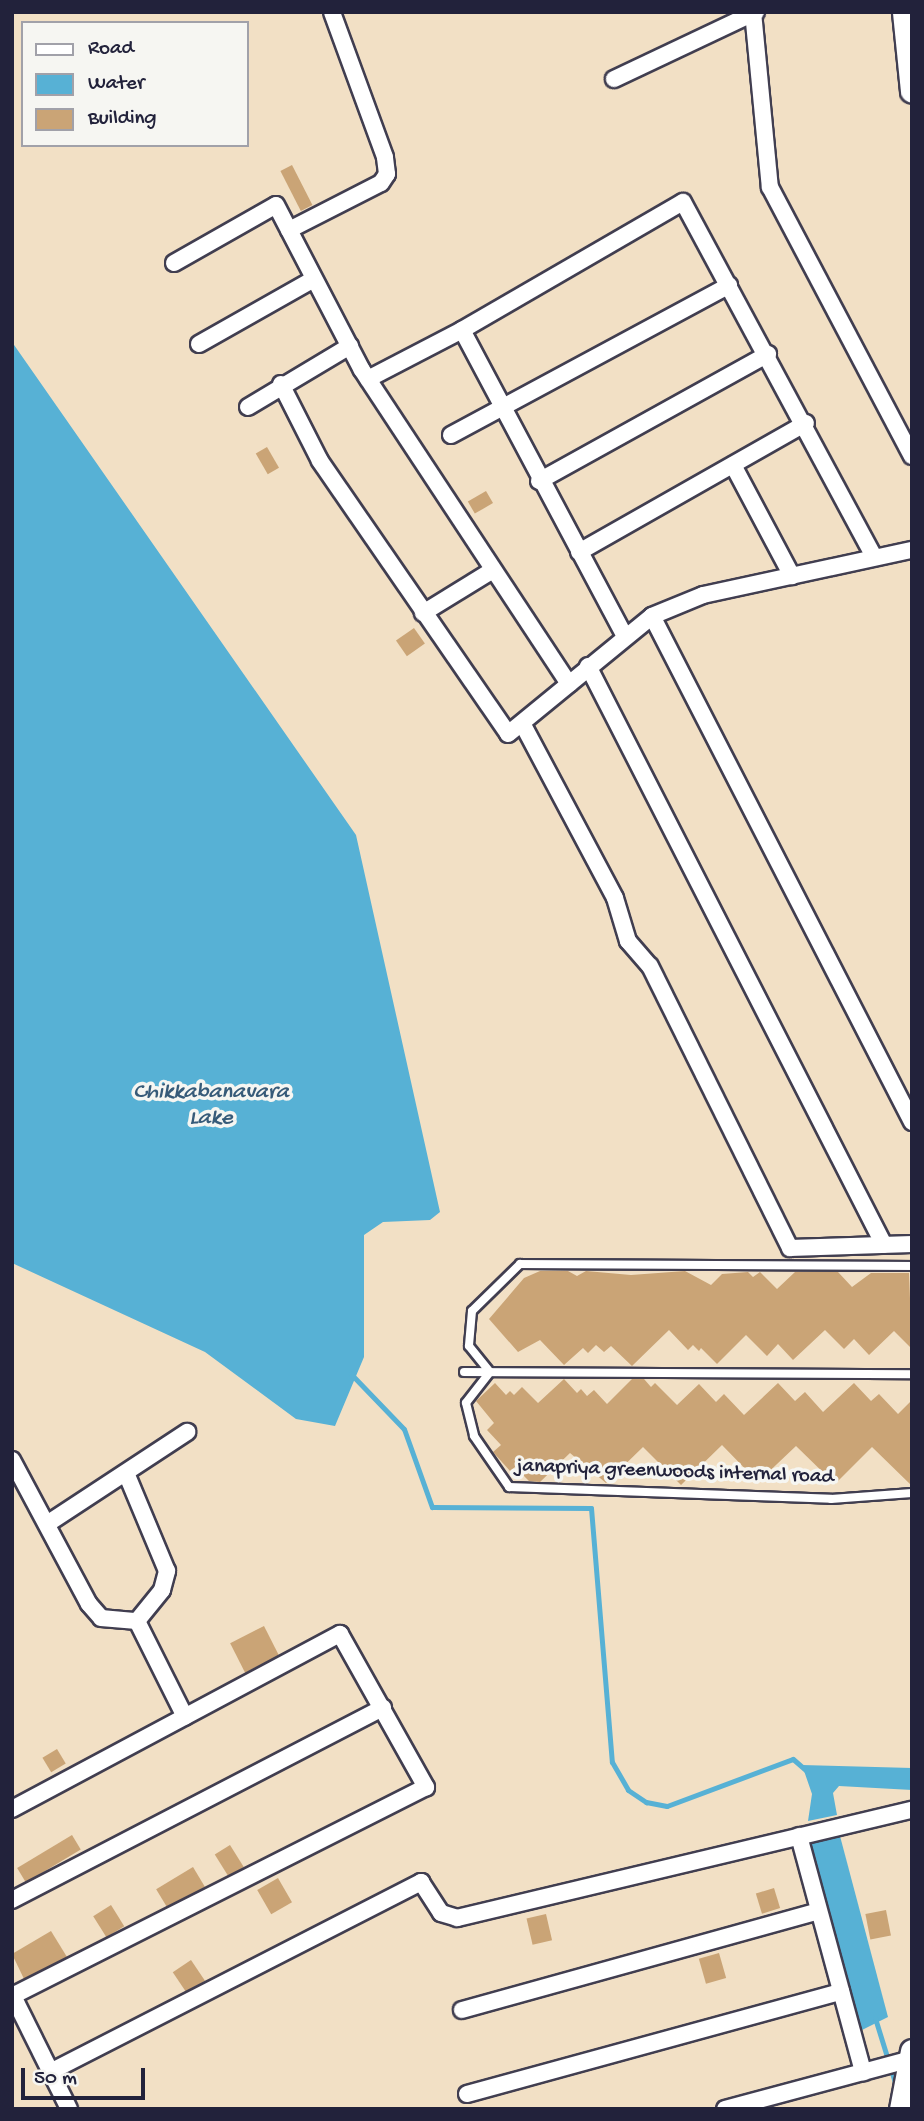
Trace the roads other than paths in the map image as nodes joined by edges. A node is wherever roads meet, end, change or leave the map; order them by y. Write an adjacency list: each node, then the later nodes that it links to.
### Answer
1 (331, 12): 6 (street)
2 (904, 12): 5 (main road)
3 (754, 13): 4 (street); 20 (street)
4 (614, 79)
5 (912, 91)
6 (289, 230): 7 (street); 8 (street)
7 (174, 263)
8 (314, 279): 11 (street); 12 (street)
9 (729, 285): 10 (street); 13 (street); 16 (street)
10 (462, 330): 14 (street); 16 (street)
11 (199, 344)
12 (349, 346): 14 (street); 15 (street)
13 (768, 354): 18 (street); 22 (street)
14 (368, 379): 26 (street)
15 (281, 384): 17 (street); 28 (street)
16 (503, 405): 19 (street); 22 (street)
17 (248, 407)
18 (806, 423): 21 (street); 25 (street)
19 (451, 435)
20 (912, 456)
21 (733, 465): 24 (street); 27 (street)
22 (539, 481): 24 (street)
23 (912, 550): 25 (street)
24 (579, 552): 30 (street)
25 (874, 556): 27 (street)
26 (493, 570): 28 (street); 32 (street)
27 (792, 576): 29 (street)
28 (423, 613): 33 (street)
29 (652, 616): 30 (street); 34 (street)
30 (624, 635): 31 (street)
31 (588, 666): 32 (street); 36 (street)
32 (569, 684): 33 (street)
33 (522, 723): 36 (street)
34 (912, 1122)
35 (912, 1244): 36 (street)
36 (884, 1245)
37 (912, 1266): 39 (lane)
38 (464, 1372): 39 (lane)
39 (490, 1372): 40 (lane); 44 (lane, janapriya greenwoods internal road)
40 (912, 1374)
41 (187, 1432): 43 (street)
42 (12, 1460): 45 (street)
43 (126, 1473): 45 (street); 46 (street)
44 (912, 1493)
45 (47, 1524): 46 (street)
46 (137, 1621): 48 (street)
47 (383, 1708): 48 (street); 52 (street); 55 (street)
48 (185, 1717): 49 (street)
49 (12, 1809)
50 (912, 1810): 51 (street)
51 (799, 1836): 53 (street); 59 (street)
52 (12, 1900)
53 (819, 1911): 54 (street); 56 (street)
54 (841, 1992): 60 (street); 61 (street)
55 (14, 2001): 59 (street)
56 (462, 2010)
57 (912, 2051): 58 (main road)
58 (911, 2059): 60 (street); 64 (main road)
59 (52, 2071): 62 (street)
60 (863, 2072): 63 (street)
61 (467, 2094)
62 (69, 2109)
63 (725, 2109)
64 (901, 2109)

